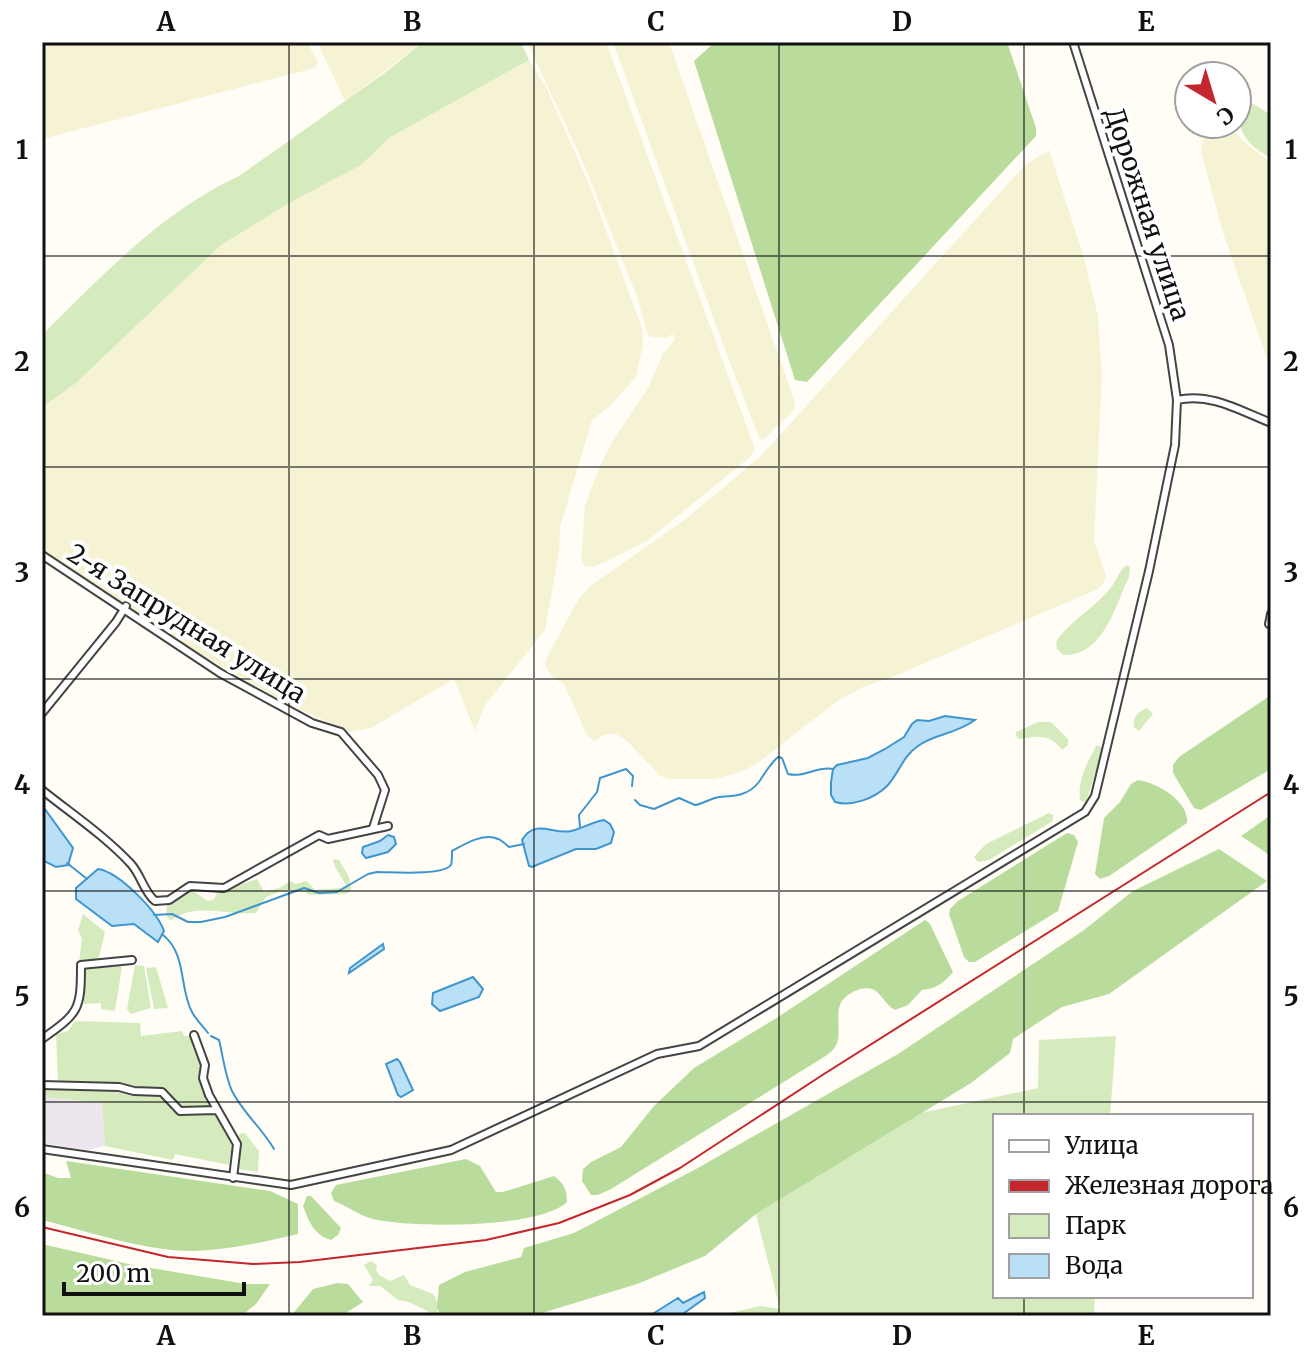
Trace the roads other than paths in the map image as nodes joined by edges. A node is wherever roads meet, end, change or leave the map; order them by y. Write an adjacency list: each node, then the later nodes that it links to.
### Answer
1 (1073, 42): 2 (street, Дорожная улица)
2 (1177, 400): 3 (street); 18 (street, Дорожная улица)
3 (1271, 423)
4 (42, 555): 5 (street, 2-я Запрудная улица)
5 (125, 608): 8 (street); 11 (street, 2-я Запрудная улица)
6 (1271, 614): 7 (street)
7 (1269, 624)
8 (42, 713)
9 (42, 790): 11 (street)
10 (388, 826): 11 (street)
11 (373, 828)
12 (132, 960): 14 (street)
13 (194, 1035): 16 (street)
14 (42, 1039)
15 (42, 1085): 16 (street)
16 (217, 1110): 18 (street)
17 (42, 1149): 18 (street, Дорожная улица)
18 (233, 1178)

